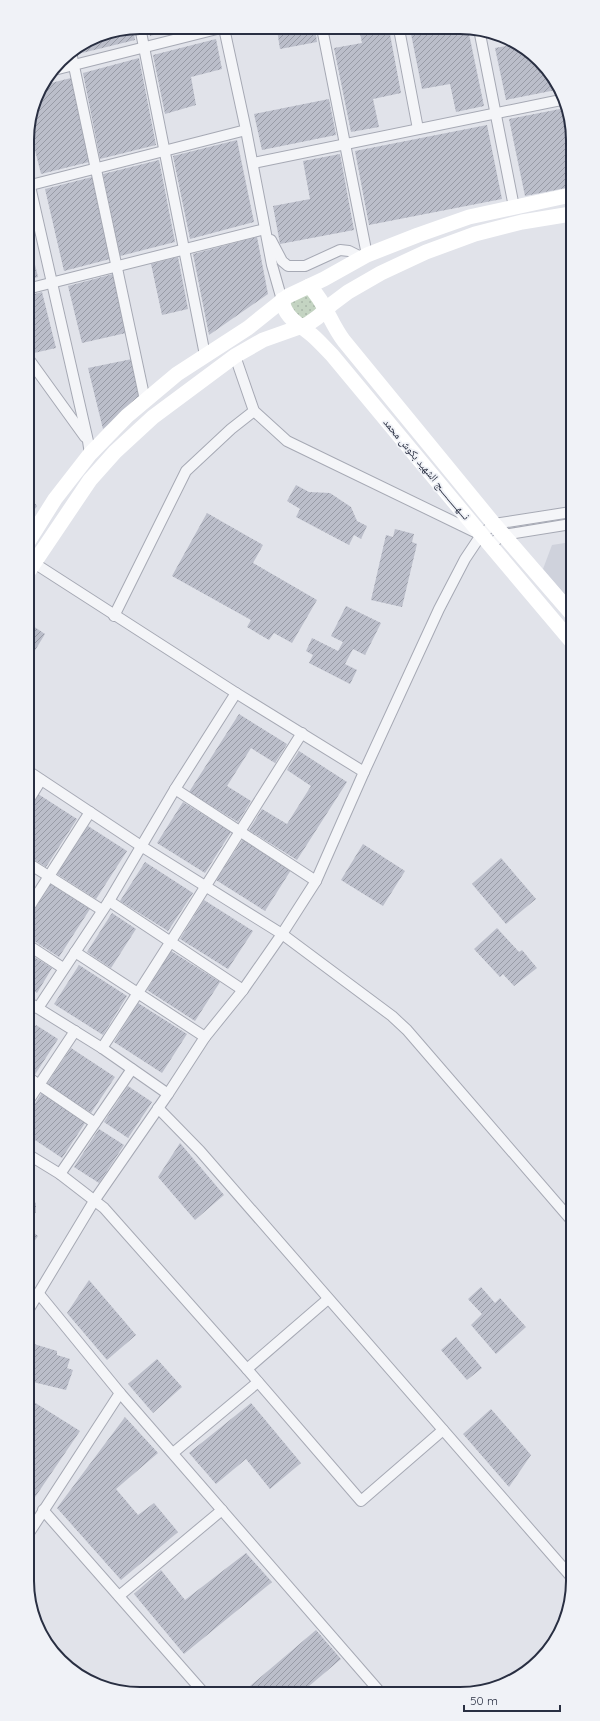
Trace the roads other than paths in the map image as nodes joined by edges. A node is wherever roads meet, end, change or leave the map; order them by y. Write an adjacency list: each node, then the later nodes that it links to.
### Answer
1 (141, 34): 7 (street)
2 (199, 34): 7 (street)
3 (224, 34): 14 (street)
4 (323, 34): 15 (street)
5 (400, 34): 13 (street)
6 (481, 36): 12 (street)
7 (144, 48): 9 (street); 16 (street)
8 (72, 58): 9 (street)
9 (74, 65): 10 (street); 18 (street)
10 (63, 68)
11 (558, 101): 12 (street)
12 (497, 114): 13 (street); 22 (street)
13 (418, 129): 15 (street)
14 (246, 130): 16 (street); 17 (street)
15 (345, 144): 17 (street); 26 (street)
16 (165, 151): 18 (street); 25 (street)
17 (253, 163): 24 (street)
18 (96, 167): 19 (street); 27 (street)
19 (34, 185)
20 (566, 197): 22 (main road)
21 (34, 206): 28 (street)
22 (514, 207): 26 (main road)
23 (566, 215): 32 (main road)
24 (265, 229): 25 (street); 26 (street); 31 (street)
25 (184, 249): 27 (street); 34 (street)
26 (365, 257): 29 (main road)
27 (117, 265): 28 (street); 37 (street)
28 (53, 282): 30 (street); 39 (street)
29 (309, 286): 31 (main road); 32 (main road, نـــهـــــــــــج الشهيد بكوش محمد)
30 (34, 287)
31 (282, 300): 33 (main road, نـــهـــــــــــج الشهيد بكوش محمد); 34 (main road)
32 (325, 310): 33 (main road); 42 (main road, نـــهـــــــــــج الشهيد بكوش محمد)
33 (301, 326): 35 (main road); 44 (main road, نـــهـــــــــــج الشهيد بكوش محمد)
34 (205, 355): 37 (main road)
35 (235, 356): 38 (street); 45 (main road)
36 (34, 369): 39 (street)
37 (145, 400): 39 (main road)
38 (254, 411): 44 (street); 48 (street)
39 (89, 447): 43 (main road)
40 (566, 513): 42 (street)
41 (566, 524): 42 (street)
42 (498, 530): 44 (street); 44 (street); 47 (main road, نـــهـــــــــــج الشهيد بكوش محمد)
43 (34, 532)
44 (485, 540): 49 (main road, نـــهـــــــــــج الشهيد بكوش محمد); 52 (street)
45 (34, 564)
46 (34, 570): 48 (street)
47 (566, 607)
48 (114, 616): 50 (street)
49 (566, 634)
50 (236, 693): 51 (street); 55 (street)
51 (302, 733): 52 (street); 58 (street)
52 (364, 772): 62 (street)
53 (34, 776): 54 (street)
54 (41, 780): 56 (street); 57 (street)
55 (175, 788): 58 (street); 59 (street)
56 (34, 791)
57 (90, 812): 59 (street); 61 (street)
58 (239, 832): 62 (street); 63 (street)
59 (141, 846): 63 (street); 65 (street)
60 (34, 867): 61 (street)
61 (49, 876): 64 (street); 66 (street)
62 (316, 881): 67 (street)
63 (207, 887): 67 (street); 68 (street)
64 (34, 900)
65 (108, 901): 66 (street); 68 (street)
66 (102, 910): 70 (street)
67 (282, 934): 72 (street); 89 (street)
68 (170, 941): 72 (street); 73 (street)
69 (34, 949): 71 (street)
70 (75, 952): 71 (street); 73 (street)
71 (63, 968): 75 (street)
72 (243, 990): 77 (street)
73 (138, 994): 77 (street); 78 (street)
74 (34, 1006): 75 (street)
75 (38, 1008): 76 (street)
76 (75, 1031): 78 (street); 81 (street)
77 (205, 1037): 83 (street)
78 (102, 1048): 79 (street)
79 (132, 1069): 83 (street); 85 (street)
80 (34, 1082): 81 (street)
81 (39, 1085): 82 (street); 85 (street)
82 (34, 1092)
83 (168, 1094): 84 (street)
84 (158, 1108): 88 (street); 91 (street)
85 (95, 1123): 87 (street)
86 (34, 1158): 87 (street)
87 (60, 1174): 88 (street)
88 (94, 1201): 90 (street); 93 (street)
89 (566, 1214)
90 (38, 1294): 92 (street); 95 (street)
91 (328, 1299): 93 (street); 96 (street)
92 (34, 1301)
93 (247, 1368): 94 (street)
94 (258, 1382): 96 (street); 97 (street)
95 (120, 1393): 97 (street); 98 (street)
96 (443, 1430): 101 (street)
97 (173, 1453): 99 (street)
98 (43, 1510): 100 (street); 102 (street)
99 (222, 1510): 102 (street); 104 (street)
100 (34, 1525)
101 (566, 1571)
102 (119, 1596): 103 (street)
103 (199, 1687)
104 (376, 1687)

